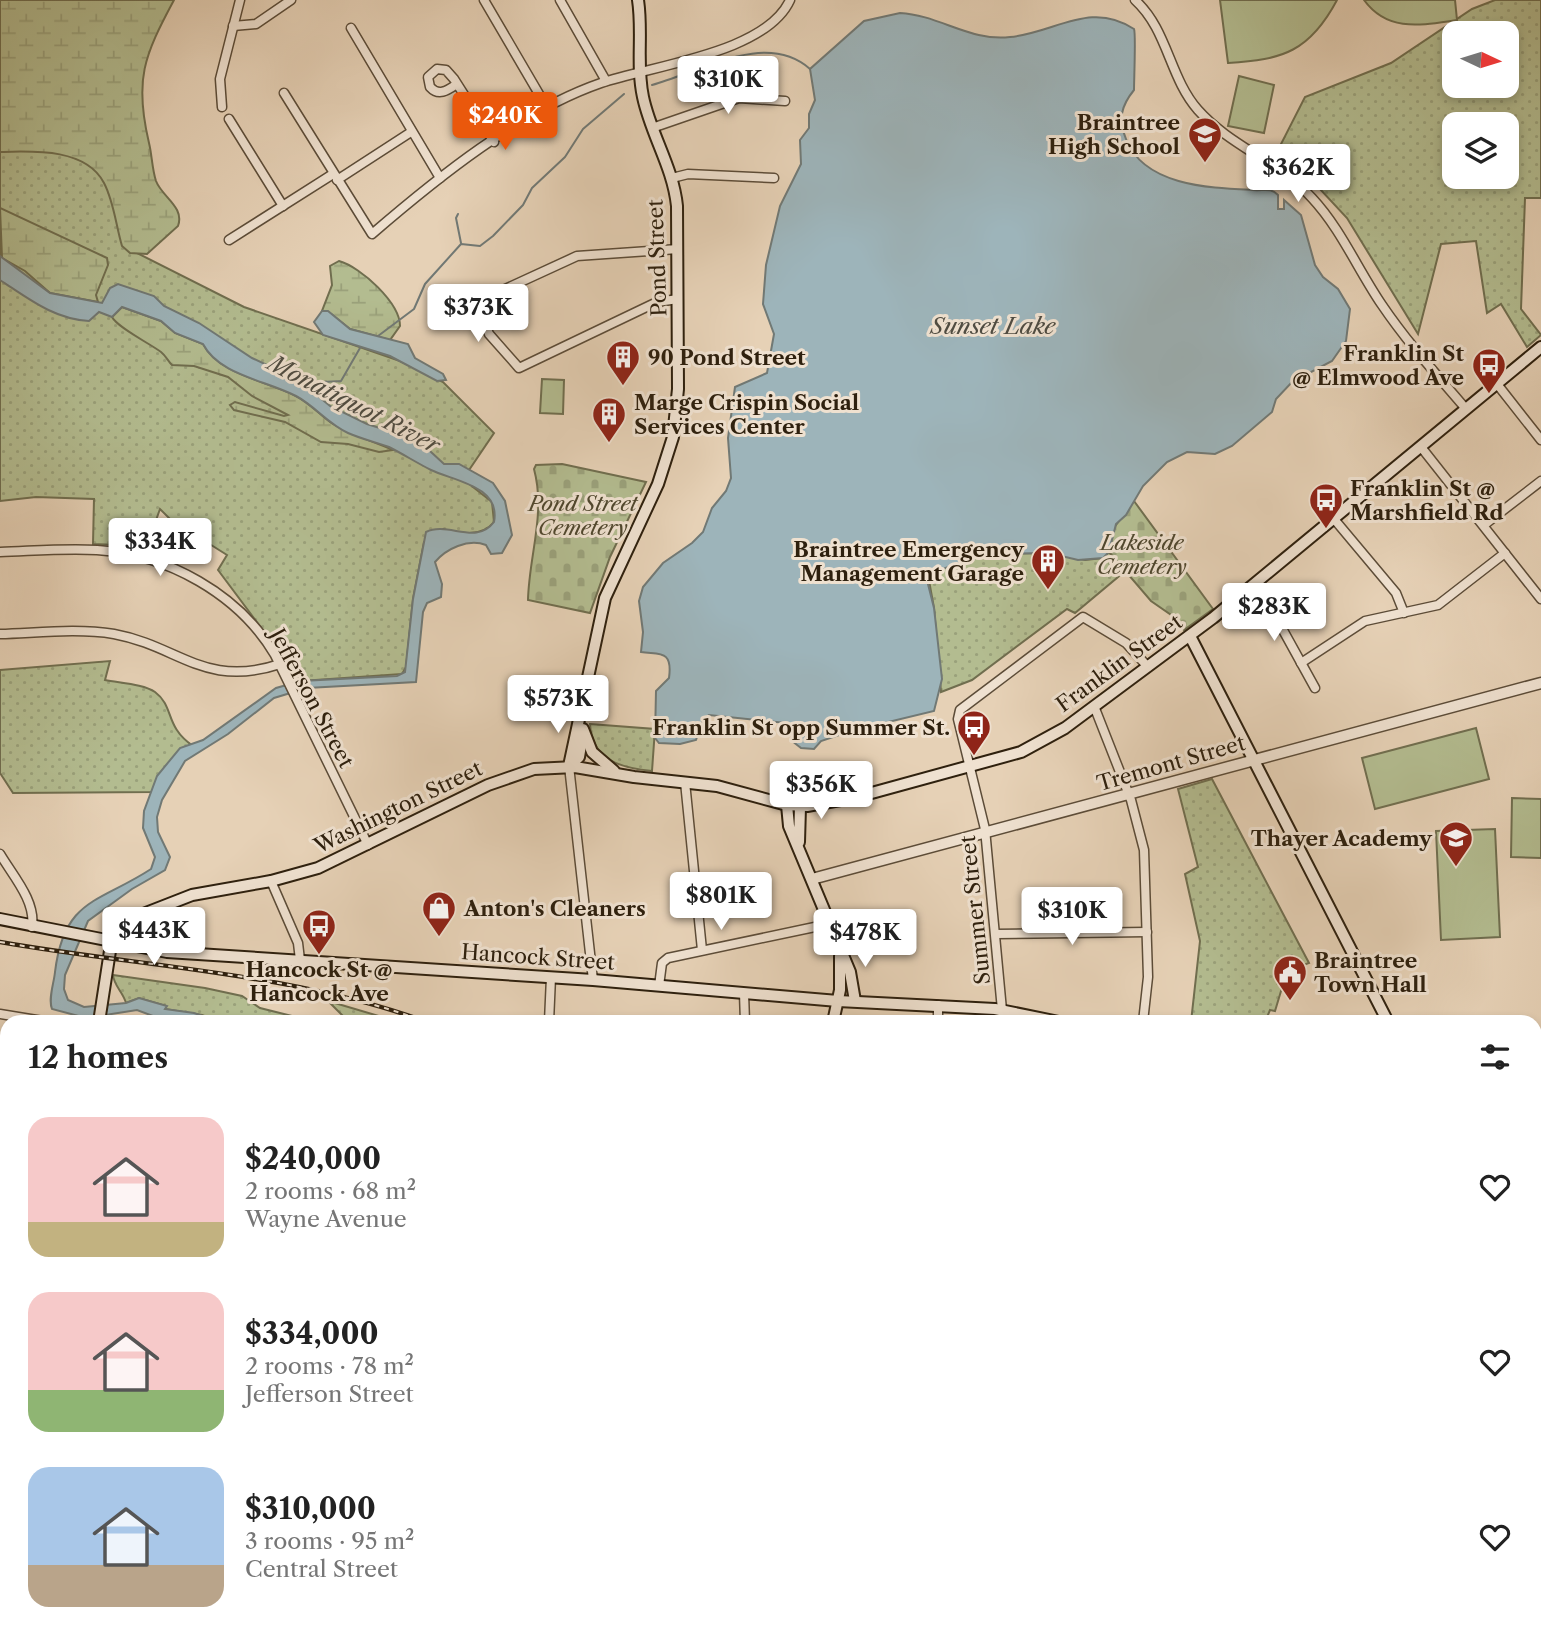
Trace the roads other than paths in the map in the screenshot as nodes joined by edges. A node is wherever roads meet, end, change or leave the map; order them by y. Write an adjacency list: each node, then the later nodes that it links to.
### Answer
1 (240, 0): 8 (street)
2 (291, 0): 8 (street)
3 (484, 0): 15 (street)
4 (560, 0): 11 (street)
5 (638, 0): 10 (main road, Pond Street)
6 (790, 0): 10 (street)
7 (1135, 0): 31 (street)
8 (233, 26): 16 (street)
9 (351, 28): 19 (street)
10 (640, 72): 11 (street); 18 (main road, Pond Street)
11 (606, 81): 15 (street)
12 (457, 84): 20 (street)
13 (284, 93): 21 (street)
14 (785, 101): 18 (street)
15 (546, 106): 20 (street)
16 (222, 107)
17 (229, 119): 25 (street)
18 (652, 128): 23 (main road, Pond Street)
19 (411, 132): 21 (street); 22 (street)
20 (494, 142): 22 (street)
21 (335, 177): 22 (street); 25 (street)
22 (440, 178)
23 (672, 178): 24 (street); 27 (main road, Pond Street)
24 (774, 178)
25 (283, 206): 26 (street)
26 (229, 240)
27 (678, 249): 28 (main road, Pond Street); 28 (street)
28 (678, 299): 52 (main road, Pond Street)
29 (1541, 347): 30 (main road, Franklin Street)
30 (1497, 384): 31 (main road, Franklin Street); 32 (street)
31 (1466, 409): 33 (main road, Franklin Street)
32 (1541, 440)
33 (1421, 447): 35 (main road, Franklin Street); 36 (street)
34 (1541, 481): 36 (street)
35 (1335, 519): 40 (main road, Franklin Street); 43 (street)
36 (1484, 526): 38 (street)
37 (0, 552): 47 (street, Jefferson Street)
38 (1506, 554): 41 (street); 43 (street)
39 (1541, 579): 41 (street)
40 (1257, 583): 45 (main road, Franklin Street); 46 (street)
41 (1531, 587): 42 (street)
42 (1541, 599)
43 (1404, 613): 46 (street)
44 (0, 634): 47 (street)
45 (1189, 636): 48 (main road, Franklin Street); 54 (main road)
46 (1301, 663): 50 (street)
47 (280, 664): 63 (street, Jefferson Street)
48 (1147, 667): 51 (main road, Franklin Street); 56 (street, Summer Street)
49 (1541, 683): 54 (street, Tremont Street)
50 (1315, 688)
51 (1094, 706): 56 (main road, Franklin Street); 59 (street)
52 (581, 714): 53 (main road, Pond Street); 55 (main road, Pond Street)
53 (583, 729): 55 (main road, Pond Street); 57 (main road)
54 (1255, 760): 59 (street, Tremont Street); 92 (main road)
55 (569, 766): 57 (main road, Washington Street); 63 (main road, Washington Street); 78 (street)
56 (969, 767): 61 (main road, Franklin Street); 62 (street, Summer Street)
57 (626, 776): 58 (main road, Washington Street)
58 (685, 782): 60 (main road, Washington Street); 75 (street)
59 (1129, 795): 62 (street, Tremont Street); 71 (street)
60 (787, 805): 61 (main road, Washington Street); 64 (main road)
61 (800, 807): 64 (main road)
62 (986, 833): 66 (street, Tremont Street); 72 (street, Summer Street)
63 (368, 845): 67 (main road, Washington Street)
64 (799, 845): 66 (main road)
65 (0, 854): 70 (street)
66 (812, 879): 69 (main road)
67 (271, 881): 73 (main road, Washington Street); 76 (street)
68 (0, 919): 70 (main road)
69 (830, 924): 74 (main road); 75 (street)
70 (32, 928): 73 (main road)
71 (1147, 932): 72 (street); 91 (street)
72 (996, 934): 84 (street, Summer Street)
73 (111, 943): 76 (main road, Hancock Street); 85 (main road)
74 (839, 947): 81 (main road); 82 (main road)
75 (702, 950): 79 (street)
76 (300, 960): 77 (main road, Hancock Street)
77 (551, 977): 78 (main road, Hancock Street); 86 (street)
78 (593, 980): 79 (main road, Hancock Street)
79 (659, 986): 80 (main road, Hancock Street)
80 (744, 993): 81 (main road, Hancock Street); 87 (street)
81 (838, 1001): 82 (main road); 88 (main road)
82 (855, 1001): 83 (main road)
83 (938, 1005): 84 (main road); 89 (street)
84 (1002, 1010): 90 (main road)
85 (100, 1015)
86 (549, 1015)
87 (746, 1015)
88 (835, 1015)
89 (939, 1015)
90 (1026, 1015)
91 (1144, 1015)
92 (1384, 1015)

